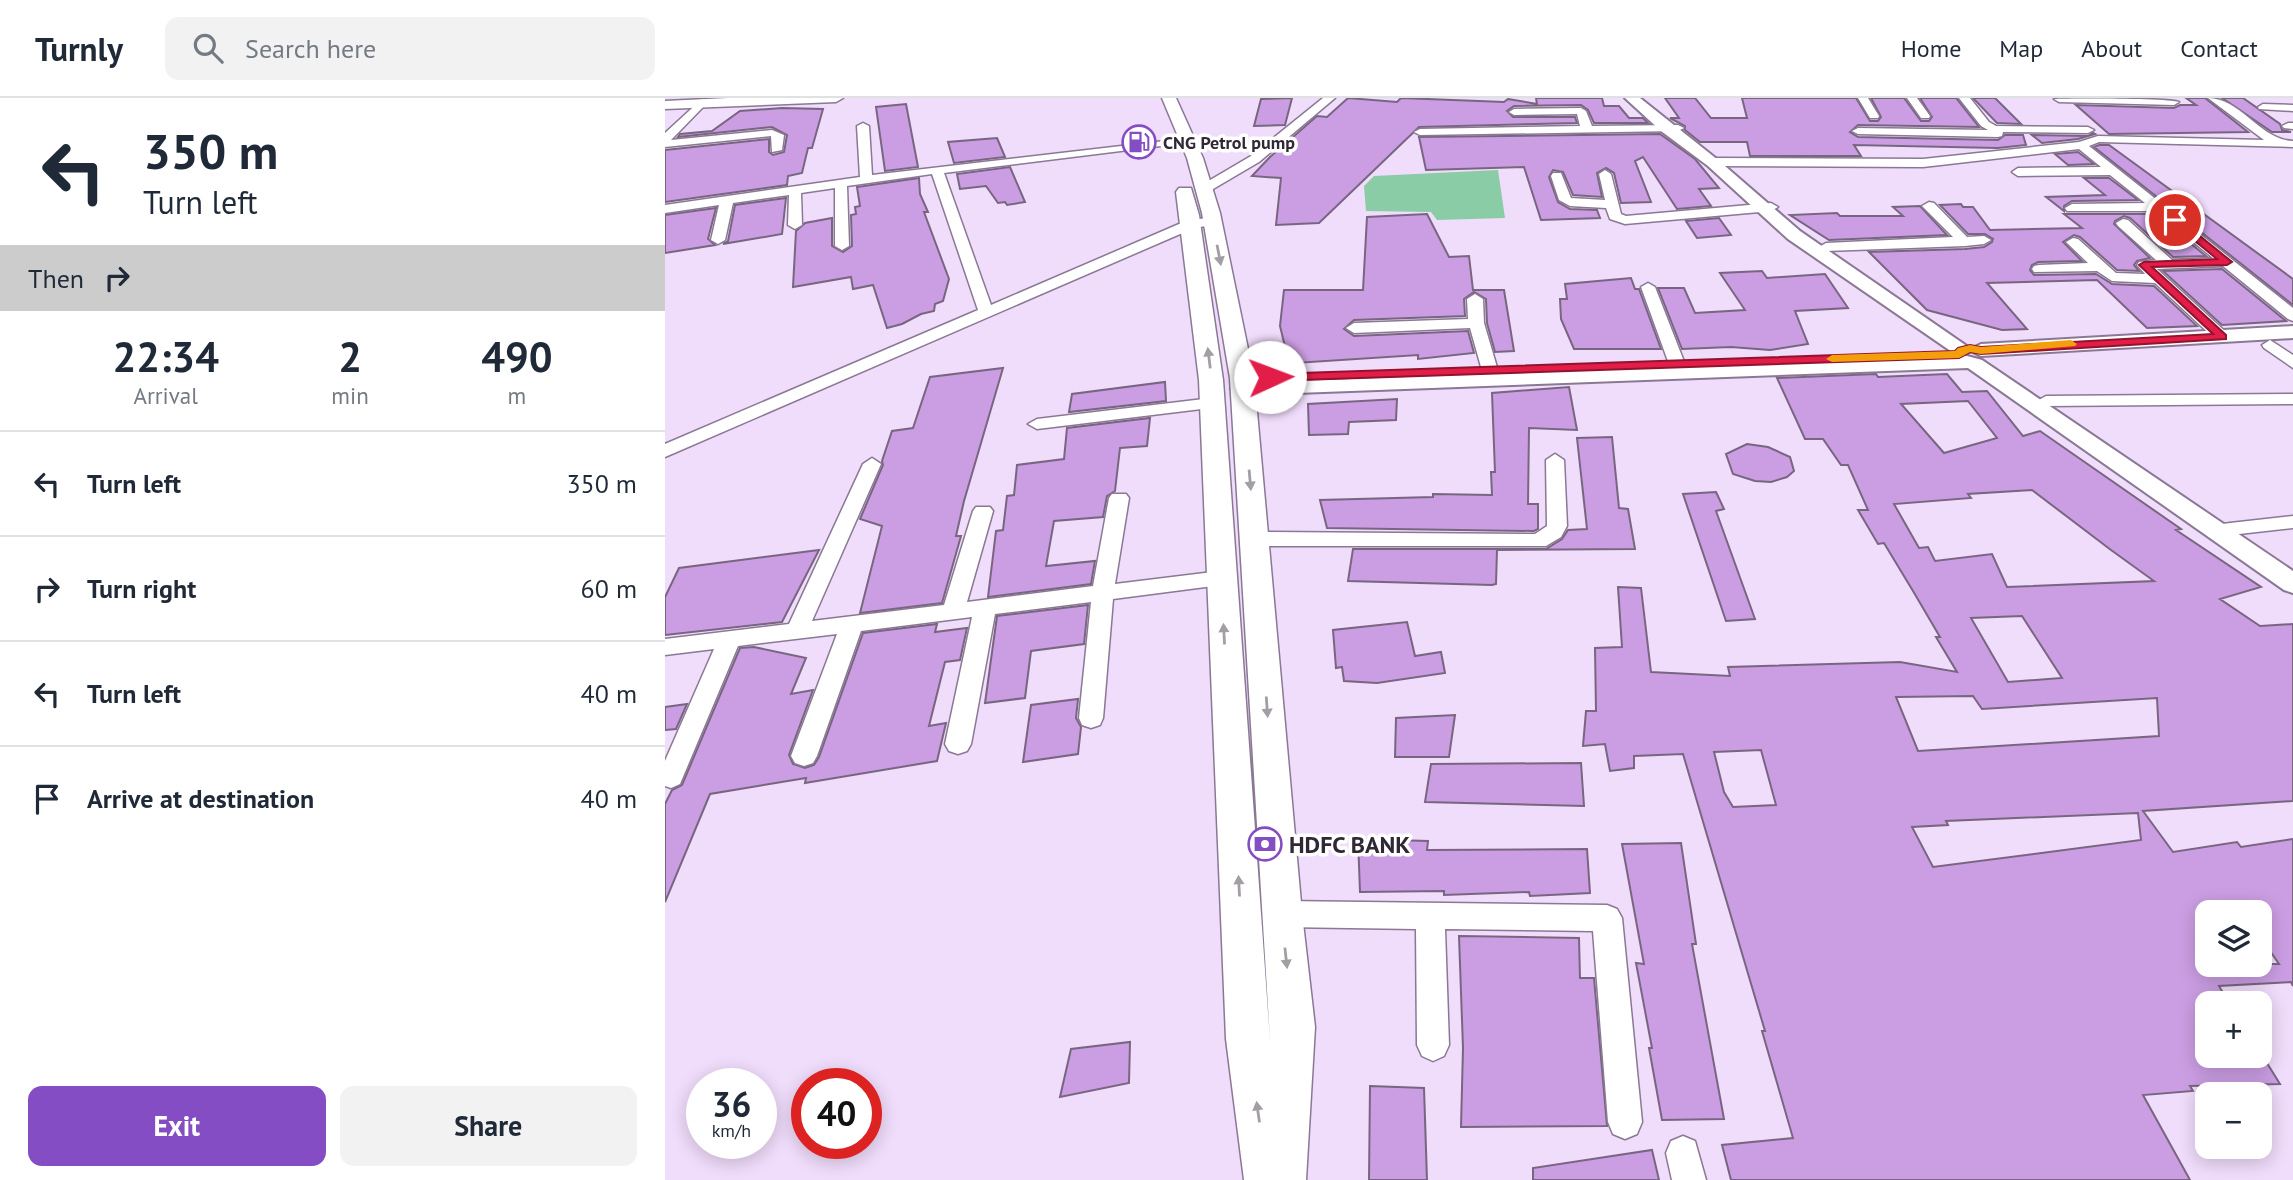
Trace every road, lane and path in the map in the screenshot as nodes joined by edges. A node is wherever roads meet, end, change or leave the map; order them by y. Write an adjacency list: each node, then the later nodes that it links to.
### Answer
1 (836, 98): 13 (main road)
2 (1150, 98): 32 (main road)
3 (1169, 98): 54 (main road)
4 (1330, 98): 54 (street)
5 (1632, 98): 25 (street)
6 (1644, 98): 25 (street)
7 (1863, 98): 22 (street)
8 (1912, 98): 20 (street)
9 (1964, 98): 26 (street)
10 (2059, 98): 14 (street); 30 (street)
11 (2213, 98): 33 (street)
12 (665, 99): 13 (main road)
13 (698, 101): 16 (main road); 24 (street); 31 (street)
14 (2122, 101): 15 (street); 21 (street)
15 (2174, 102)
16 (665, 104)
17 (2263, 107): 18 (street)
18 (2293, 108)
19 (1514, 112): 27 (street)
20 (1925, 116)
21 (2140, 116)
22 (1874, 117)
23 (863, 126): 44 (street)
24 (665, 127)
25 (1672, 128): 27 (street); 38 (street)
26 (1994, 129): 28 (street); 30 (street)
27 (1587, 130): 29 (street)
28 (1858, 131)
29 (1420, 132)
30 (2093, 135): 33 (street); 35 (street)
31 (665, 141): 36 (street)
32 (1169, 142): 39 (street); 54 (main road)
33 (2275, 142): 34 (street); 37 (street)
34 (2293, 144)
35 (2081, 145): 38 (street); 40 (street)
36 (776, 150)
37 (2293, 154)
38 (1717, 162): 51 (street)
39 (937, 170): 44 (street); 70 (street)
40 (2114, 171): 41 (street); 50 (street)
41 (2018, 172)
42 (1605, 174): 48 (street)
43 (1557, 176): 48 (street)
44 (866, 180): 45 (street)
45 (841, 184): 46 (street); 61 (street)
46 (795, 191): 47 (street); 56 (street)
47 (727, 200): 53 (street); 57 (street)
48 (1612, 204): 51 (street)
49 (1929, 206): 59 (street)
50 (2158, 207): 52 (street); 63 (street)
51 (1765, 208): 62 (street); 78 (street)
52 (2072, 208)
53 (665, 209)
54 (1202, 212): 70 (street); 82 (main road, one-way to 82); 85 (main road, one-way to 54)
55 (2123, 223): 64 (street)
56 (795, 225)
57 (717, 240)
58 (1985, 240): 59 (street)
59 (1965, 242): 62 (street)
60 (2073, 242): 65 (street)
61 (842, 246)
62 (1826, 247): 78 (street)
63 (2227, 262): 64 (street); 71 (street)
64 (2168, 264): 67 (street)
65 (2101, 267): 66 (street); 67 (street)
66 (2039, 269)
67 (2159, 279): 75 (street)
68 (1648, 287): 80 (street)
69 (1475, 299): 72 (street)
70 (985, 308): 87 (street); 88 (street)
71 (2293, 316)
72 (1476, 323): 73 (street); 81 (street)
73 (1354, 328)
74 (2293, 332): 75 (street)
75 (2222, 337): 78 (street)
76 (2293, 344): 77 (street)
77 (2270, 345): 78 (street); 79 (street)
78 (1975, 356): 80 (street); 81 (street); 84 (street); 98 (street)
79 (2293, 363)
80 (1677, 364): 81 (street)
81 (1492, 375): 82 (street)
82 (1242, 384): 95 (main road, one-way to 95)
83 (2293, 399): 84 (street)
84 (2046, 401): 94 (street)
85 (1212, 403): 86 (street); 97 (main road)
86 (1037, 424)
87 (665, 439)
88 (665, 451)
89 (1555, 460): 95 (street)
90 (872, 464): 103 (street)
91 (1119, 498): 99 (street)
92 (983, 511): 101 (street)
93 (2293, 523): 94 (street)
94 (2230, 529): 96 (street)
95 (1255, 539): 110 (main road, one-way to 110)
96 (2293, 570)
97 (1221, 578): 99 (street); 114 (main road, one-way to 97)
98 (2293, 584)
99 (1103, 593): 100 (street); 106 (street)
100 (985, 607): 101 (street); 107 (street)
101 (953, 611): 102 (street)
102 (852, 624): 103 (street); 108 (street)
103 (797, 631): 104 (street)
104 (730, 639): 105 (street); 109 (street)
105 (665, 647)
106 (1091, 718)
107 (958, 744)
108 (804, 756)
109 (671, 777)
110 (1282, 914): 111 (street); 115 (main road, one-way to 115)
111 (1430, 916): 112 (street); 113 (street)
112 (1433, 1045)
113 (1625, 1122)
114 (1268, 1180)
115 (1282, 1180)

